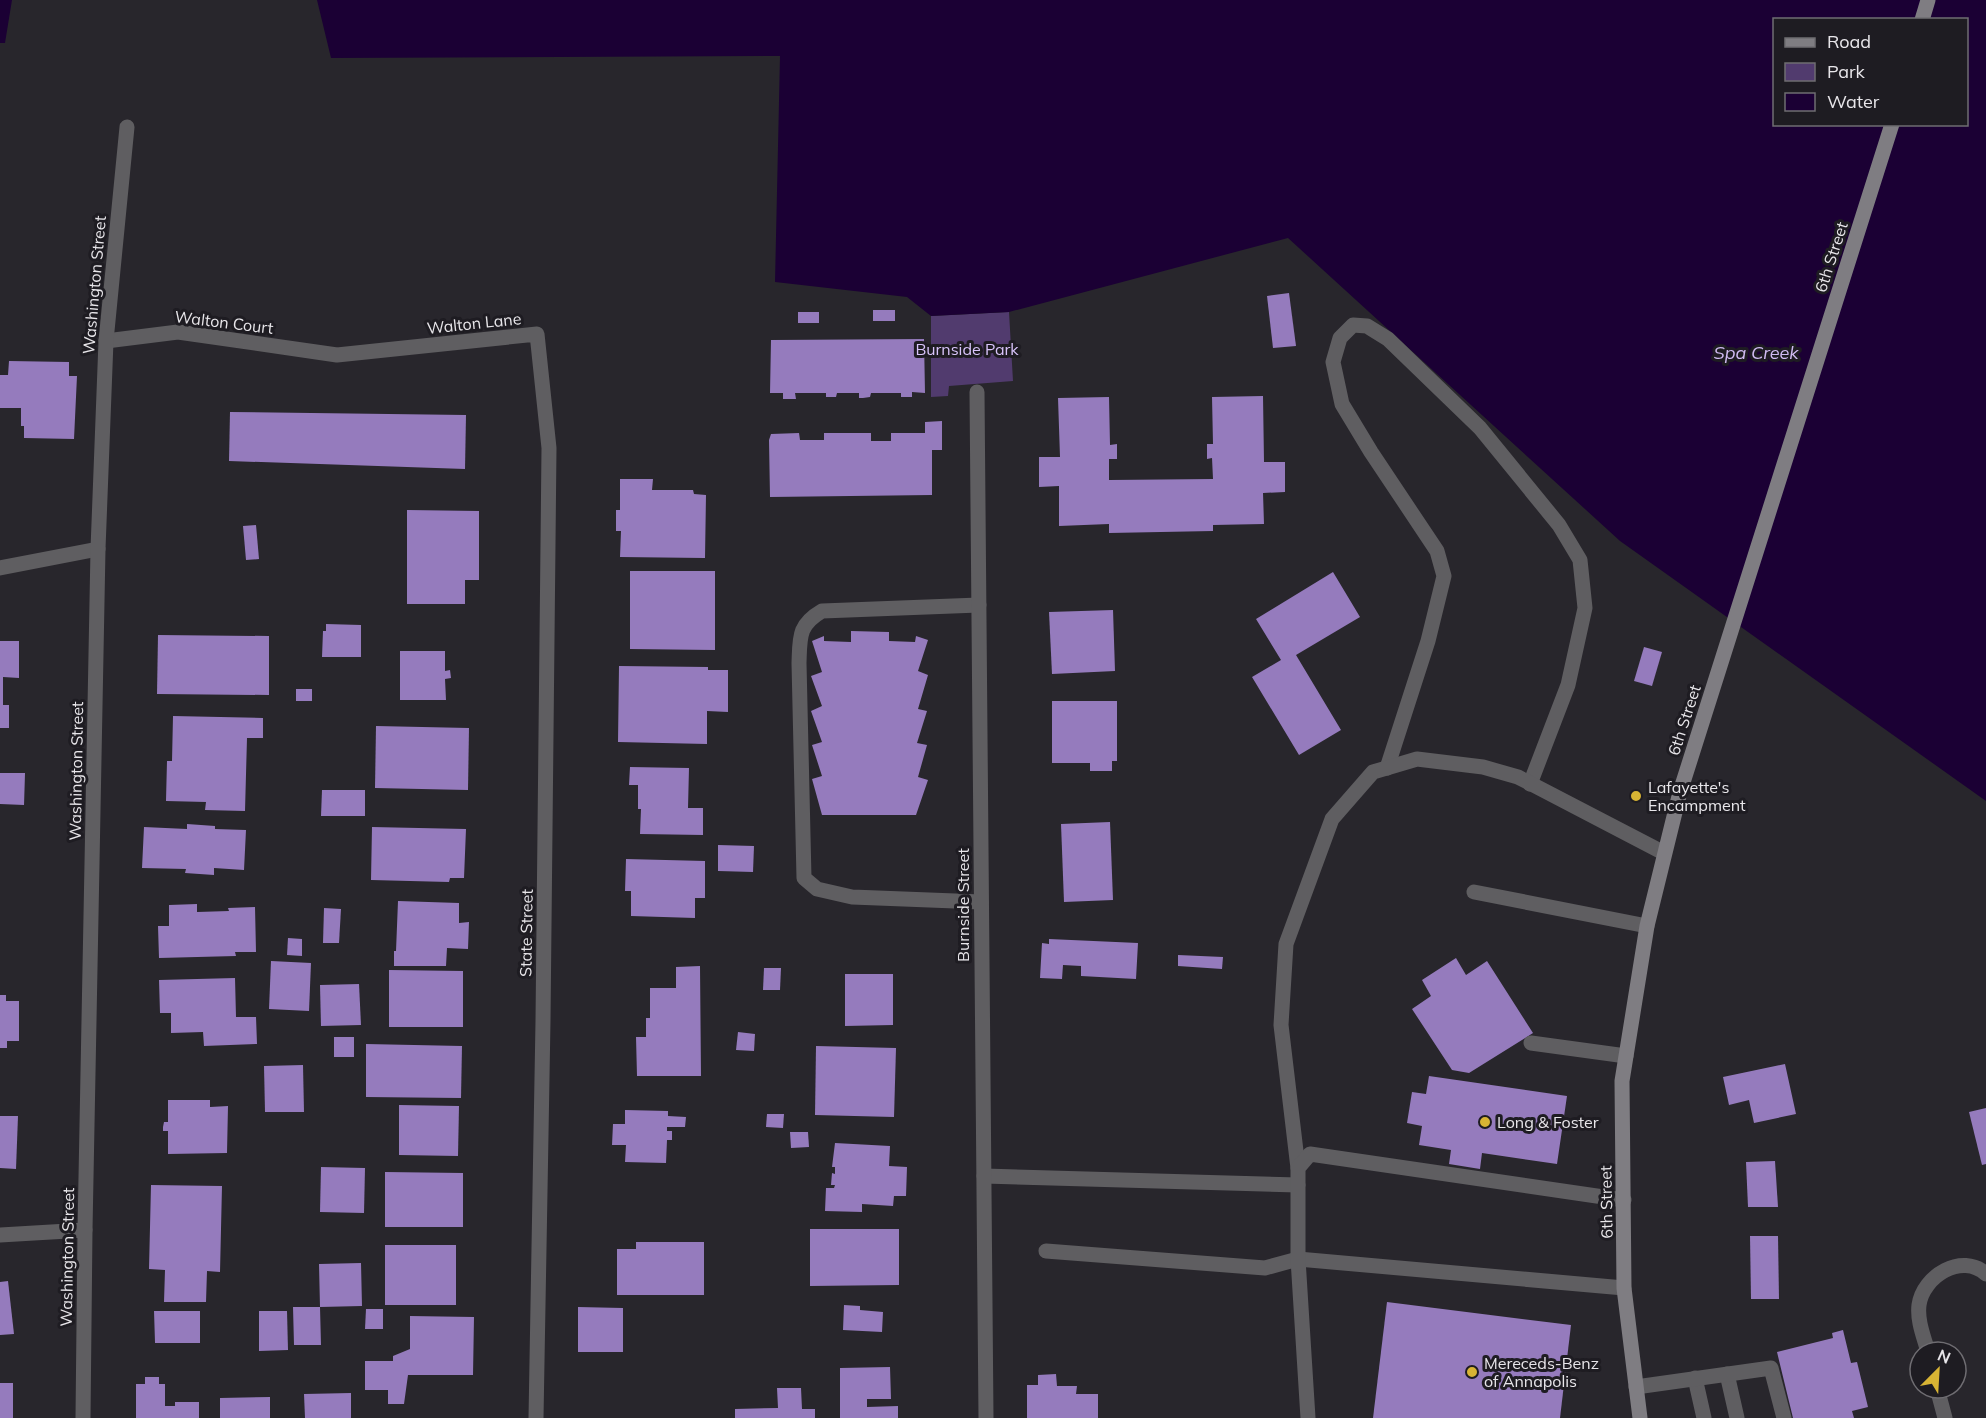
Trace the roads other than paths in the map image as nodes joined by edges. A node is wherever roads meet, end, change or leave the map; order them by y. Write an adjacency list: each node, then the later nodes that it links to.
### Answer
1 (1928, 0): 2 (main road)
2 (1923, 18)
3 (1891, 126): 14 (main road, 6th Street)
4 (127, 127): 5 (street, Washington Street)
5 (106, 341): 6 (street, Walton Court); 9 (street, Washington Street)
6 (337, 355): 8 (street, Walton Lane)
7 (977, 392): 11 (street, Burnside Street)
8 (549, 448): 36 (street, State Street)
9 (98, 549): 10 (street); 24 (street, Washington Street)
10 (0, 568)
11 (979, 605): 16 (street, Burnside Street); 16 (street)
12 (1387, 768): 13 (street); 13 (street); 20 (street)
13 (1530, 784): 14 (street)
14 (1664, 853): 17 (main road, 6th Street)
15 (1474, 892): 17 (street)
16 (981, 902): 21 (street, Burnside Street)
17 (1647, 926): 19 (main road, 6th Street)
18 (1531, 1043): 19 (street)
19 (1626, 1056): 23 (main road, 6th Street)
20 (1298, 1168): 22 (street); 23 (street)
21 (984, 1176): 22 (street); 37 (street, Burnside Street)
22 (1298, 1185): 27 (street)
23 (1624, 1200): 29 (main road, 6th Street)
24 (85, 1230): 25 (street); 35 (street, Washington Street)
25 (0, 1234)
26 (1046, 1251): 27 (street)
27 (1298, 1259): 29 (street); 38 (street)
28 (1986, 1274): 30 (street)
29 (1624, 1288): 33 (main road, 6th Street)
30 (1925, 1340)
31 (1727, 1374): 32 (street); 41 (street); 42 (street)
32 (1695, 1378): 33 (street); 40 (street)
33 (1636, 1387): 39 (main road, 6th Street)
34 (1940, 1400): 43 (street)
35 (83, 1418)
36 (536, 1418)
37 (986, 1418)
38 (1308, 1418)
39 (1640, 1418)
40 (1704, 1418)
41 (1737, 1418)
42 (1784, 1418)
43 (1945, 1418)

